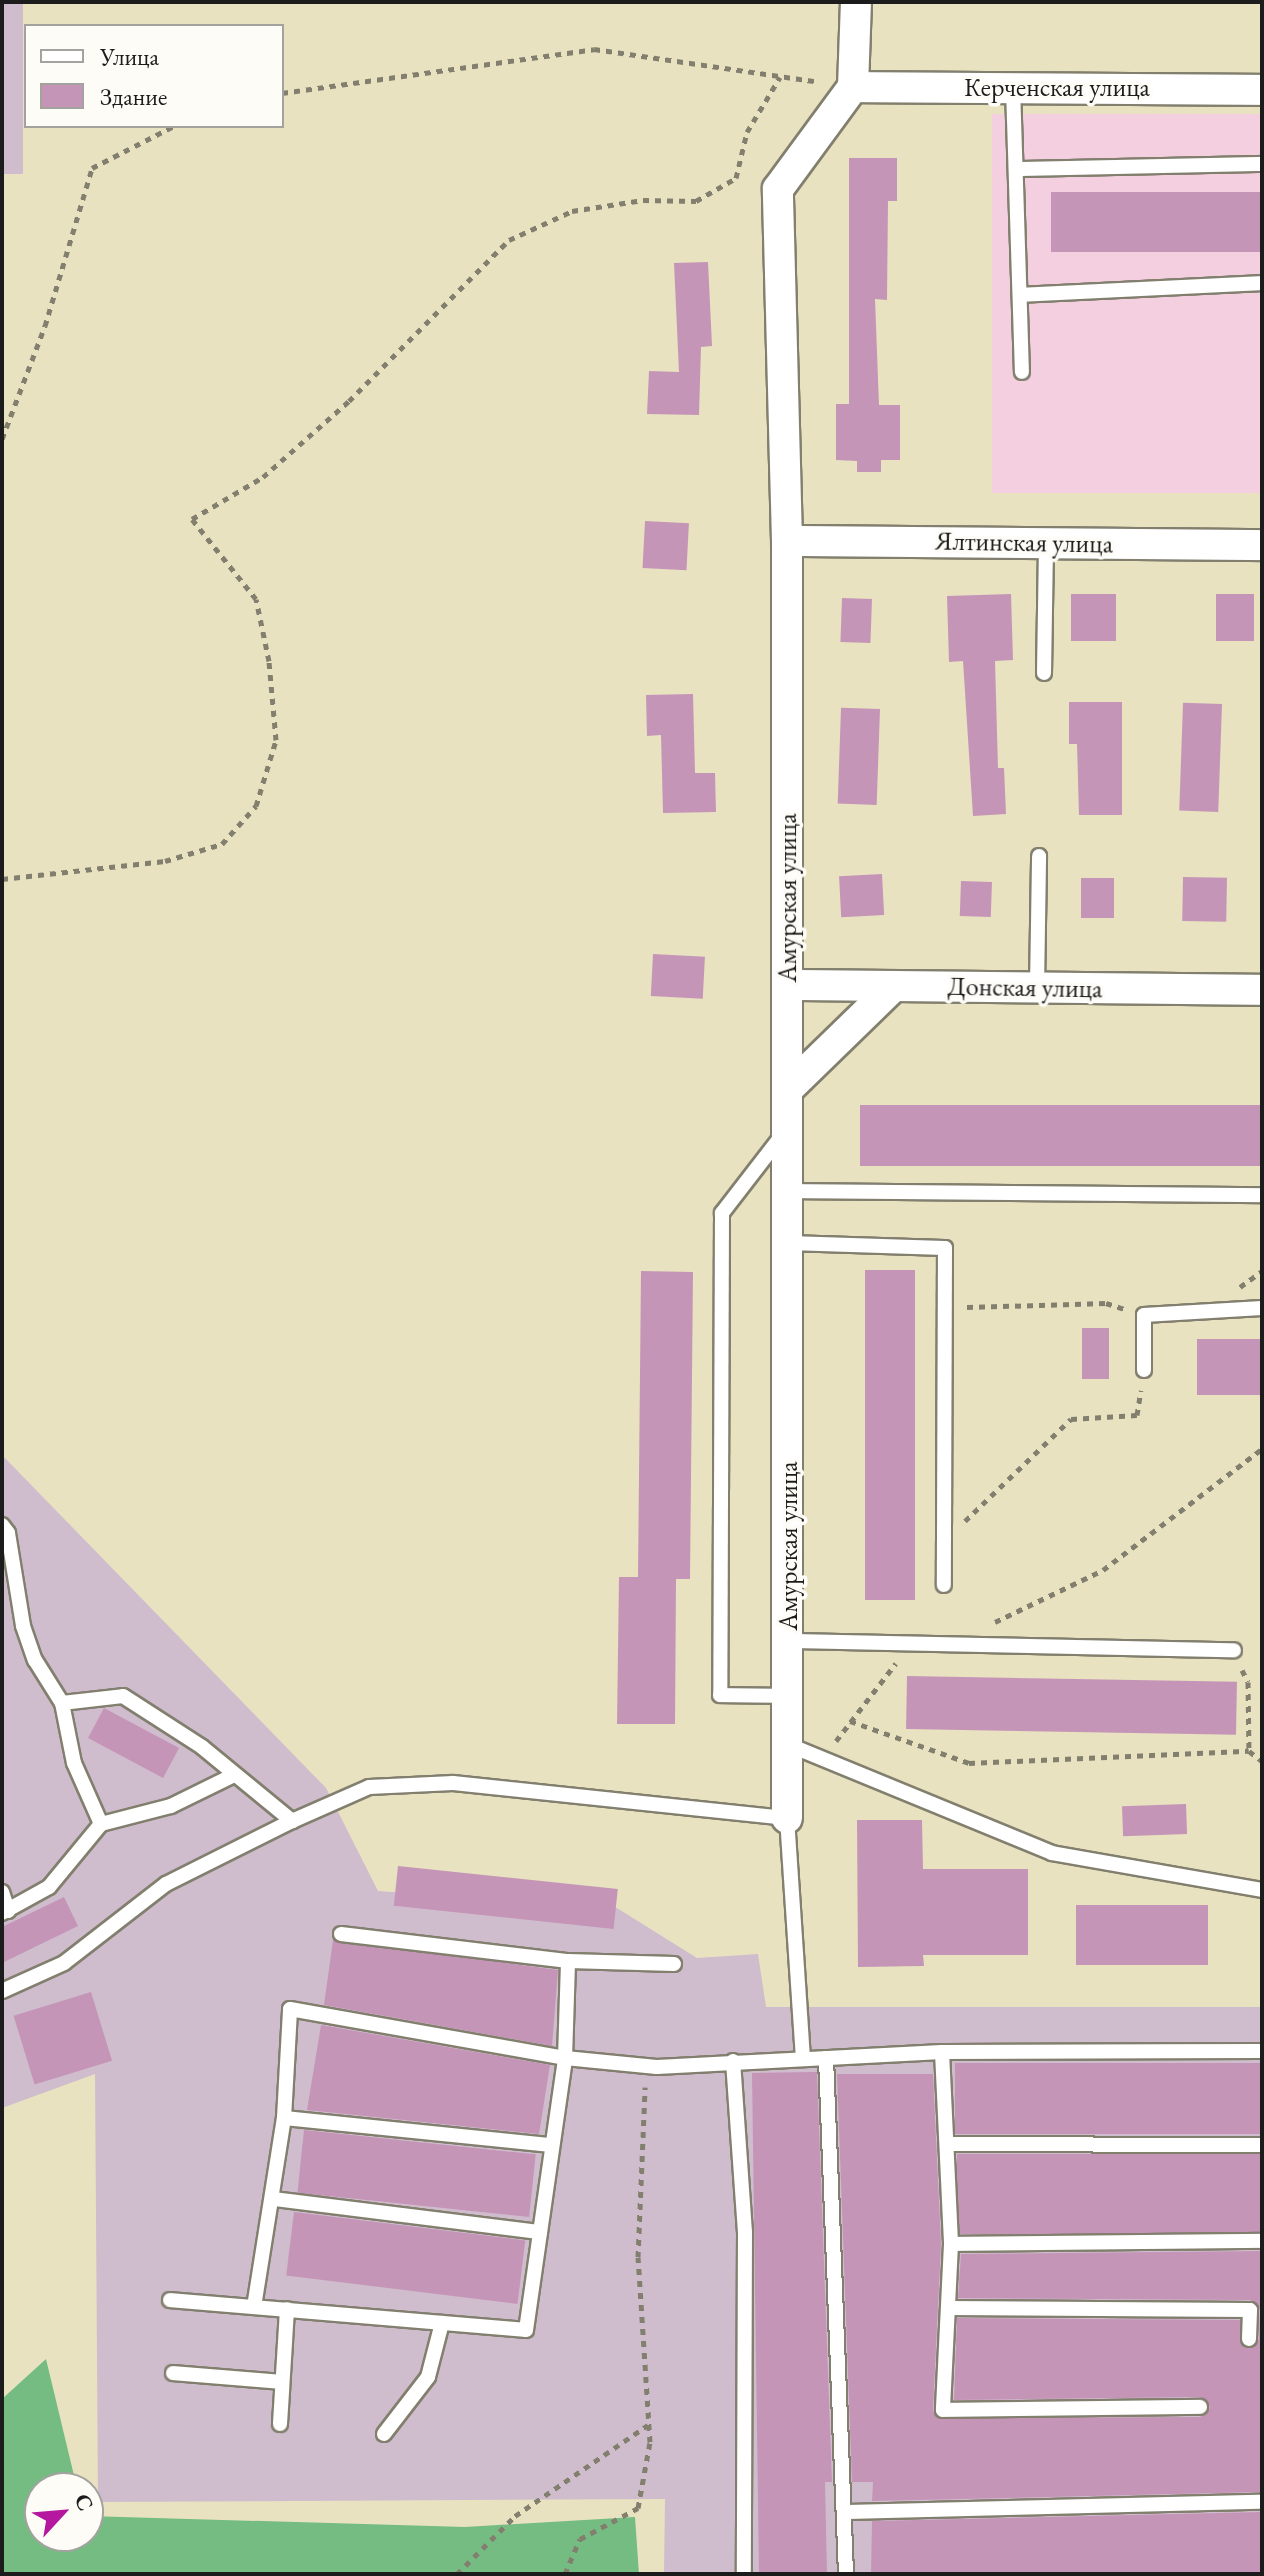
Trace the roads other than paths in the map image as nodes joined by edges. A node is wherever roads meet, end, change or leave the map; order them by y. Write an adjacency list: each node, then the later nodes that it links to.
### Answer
1 (856, 2): 2 (street)
2 (853, 87): 3 (street, Керченская улица); 10 (street, Амурская улица)
3 (1013, 88): 4 (street, Керченская улица); 6 (lane)
4 (1262, 90)
5 (1262, 164): 6 (lane)
6 (1016, 169): 8 (lane)
7 (1262, 283): 8 (lane)
8 (1020, 295): 9 (lane)
9 (1022, 372)
10 (787, 541): 11 (street, Ялтинская улица); 15 (street, Амурская улица)
11 (1046, 543): 12 (street, Ялтинская улица); 13 (lane)
12 (1262, 545)
13 (1044, 673)
14 (1039, 856): 17 (lane)
15 (789, 985): 16 (street, Донская улица); 19 (street, Амурская улица)
16 (894, 986): 17 (street, Донская улица); 19 (street)
17 (1037, 988): 18 (street, Донская улица)
18 (1262, 990)
19 (789, 1088): 20 (street, Амурская улица)
20 (789, 1128): 21 (street, Амурская улица); 30 (lane)
21 (788, 1191): 22 (lane); 23 (street, Амурская улица)
22 (1262, 1195)
23 (788, 1243): 27 (lane); 28 (street, Амурская улица)
24 (1262, 1308): 25 (lane)
25 (1144, 1370)
26 (2, 1525): 31 (lane)
27 (944, 1585)
28 (789, 1641): 29 (lane); 30 (street, Амурская улица)
29 (1234, 1650)
30 (789, 1696): 32 (street, Амурская улица)
31 (62, 1703): 33 (lane); 36 (lane)
32 (789, 1745): 34 (street, Амурская улица); 37 (lane)
33 (232, 1776): 35 (lane); 36 (lane)
34 (787, 1818): 35 (lane); 46 (lane)
35 (292, 1821): 43 (lane)
36 (101, 1824): 39 (lane)
37 (1262, 1890)
38 (2, 1892): 39 (lane)
39 (5, 1912)
40 (341, 1934): 41 (lane)
41 (568, 1961): 42 (lane); 47 (lane)
42 (674, 1964)
43 (2, 1991)
44 (1262, 2051): 45 (lane)
45 (942, 2052): 48 (lane); 51 (lane)
46 (803, 2057): 48 (lane); 49 (lane)
47 (565, 2058): 49 (lane); 50 (lane); 52 (lane)
48 (826, 2058): 70 (lane)
49 (733, 2061): 71 (lane)
50 (284, 2118): 52 (lane); 54 (lane)
51 (947, 2144): 53 (lane); 57 (lane)
52 (552, 2145): 55 (lane)
53 (1262, 2145)
54 (274, 2199): 55 (lane); 59 (lane)
55 (540, 2232): 62 (lane)
56 (1262, 2241): 57 (lane)
57 (951, 2244): 60 (lane)
58 (170, 2300): 59 (lane)
59 (254, 2307): 61 (lane)
60 (948, 2308): 63 (lane); 66 (lane)
61 (287, 2309): 62 (lane); 65 (lane)
62 (442, 2323): 68 (lane)
63 (1249, 2339)
64 (173, 2373): 65 (lane)
65 (282, 2382): 67 (lane)
66 (1200, 2407)
67 (280, 2424)
68 (384, 2434)
69 (1262, 2502): 70 (lane)
70 (844, 2512): 72 (lane)
71 (744, 2574)
72 (846, 2574)

